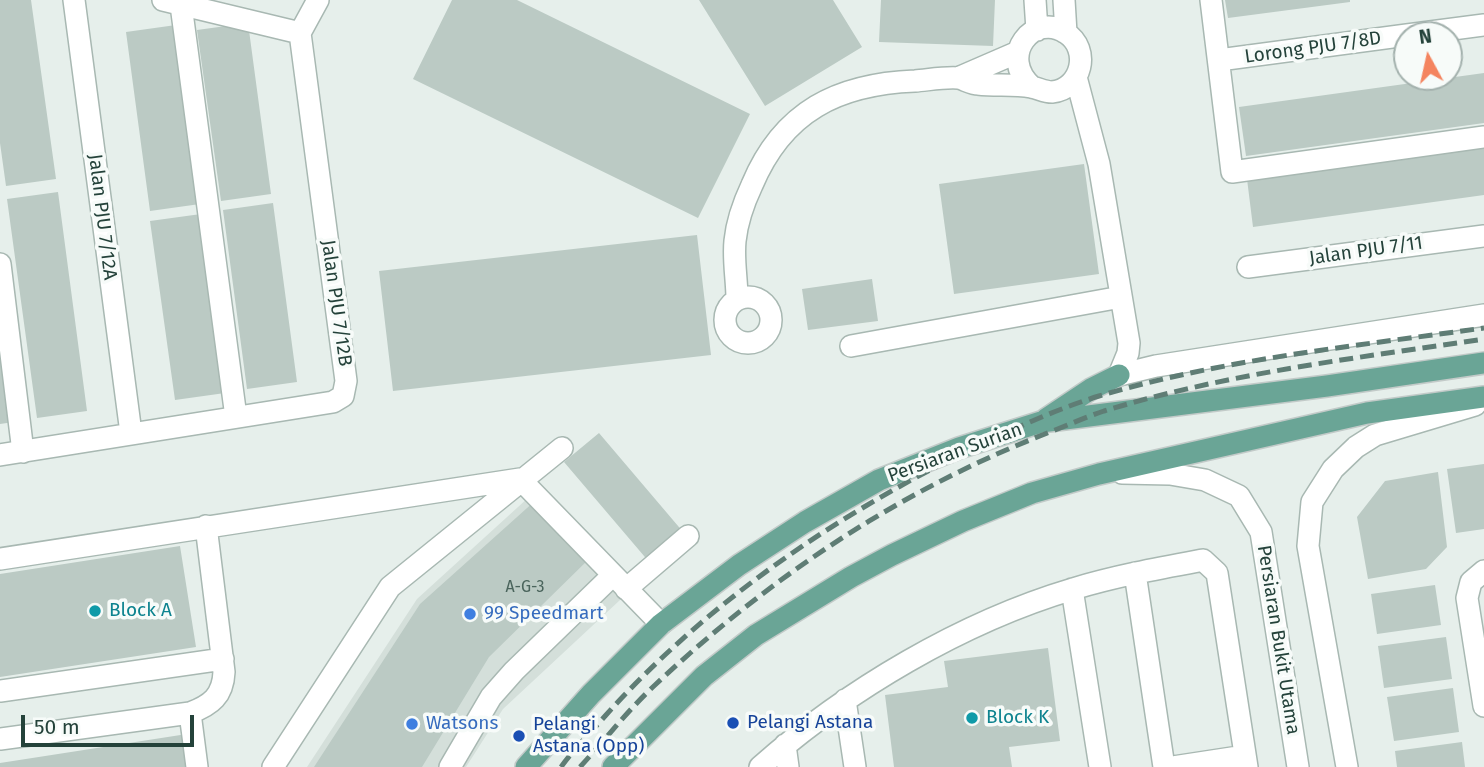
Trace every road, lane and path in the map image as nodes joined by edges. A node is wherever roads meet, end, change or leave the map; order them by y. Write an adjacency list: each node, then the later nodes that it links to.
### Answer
1 (74, 0): 34 (street, Jalan PJU 7/12A)
2 (318, 0): 10 (street)
3 (1035, 0): 9 (street)
4 (1064, 0): 11 (street)
5 (1211, 0): 14 (street)
6 (176, 2): 10 (street); 32 (street)
7 (1484, 25): 8 (street, Lorong PJU 7/8D)
8 (1463, 28)
9 (1037, 30): 11 (street); 13 (street)
10 (300, 33): 32 (street, Jalan PJU 7/12B)
11 (1066, 33): 16 (street)
12 (1393, 37): 14 (street, Lorong PJU 7/8D)
13 (1018, 52): 15 (street); 17 (street)
14 (1219, 60): 18 (street)
15 (958, 78): 17 (street); 23 (street)
16 (1069, 83): 17 (street); 22 (street)
17 (1032, 87)
18 (1484, 137)
19 (1484, 236): 21 (street, Jalan PJU 7/11)
20 (0, 264): 36 (street)
21 (1248, 267)
22 (1121, 297): 25 (street); 26 (street)
23 (737, 299)
24 (1484, 314): 28 (street)
25 (1129, 343): 28 (street); 29 (street)
26 (851, 346)
27 (1484, 363): 33 (main road, Persiaran Surian)
28 (1156, 366): 29 (street)
29 (1119, 374): 33 (main road)
30 (1484, 397): 38 (main road)
31 (1484, 402): 68 (street)
32 (236, 416): 34 (street, Jalan PJU 7/12B)
33 (1041, 422): 47 (main road, Persiaran Surian)
34 (131, 433): 36 (street, Jalan PJU 7/12B)
35 (562, 447): 39 (street)
36 (23, 452): 37 (street, Jalan PJU 7/12B)
37 (0, 455)
38 (1099, 474): 60 (main road); 67 (street, Persiaran Bukit Utama)
39 (520, 479): 40 (street); 45 (street); 57 (street)
40 (206, 526): 42 (street); 48 (street)
41 (688, 536): 45 (street)
42 (0, 559)
43 (1484, 571): 51 (street)
44 (1135, 573): 46 (street); 55 (street); 65 (street)
45 (620, 582): 47 (street); 58 (street)
46 (1072, 589): 50 (street); 64 (street)
47 (661, 624): 59 (main road, Persiaran Surian)
48 (223, 659): 49 (street); 52 (street)
49 (0, 691)
50 (845, 701): 54 (street); 63 (street)
51 (1484, 706)
52 (190, 713): 53 (street); 56 (street)
53 (0, 739)
54 (785, 746): 61 (street); 62 (street)
55 (1246, 761): 66 (street)
56 (197, 767)
57 (273, 767)
58 (450, 767)
59 (526, 767)
60 (613, 767)
61 (760, 767)
62 (788, 767)
63 (855, 767)
64 (1100, 767)
65 (1164, 767)
66 (1173, 767)
67 (1298, 767)
68 (1347, 767)

